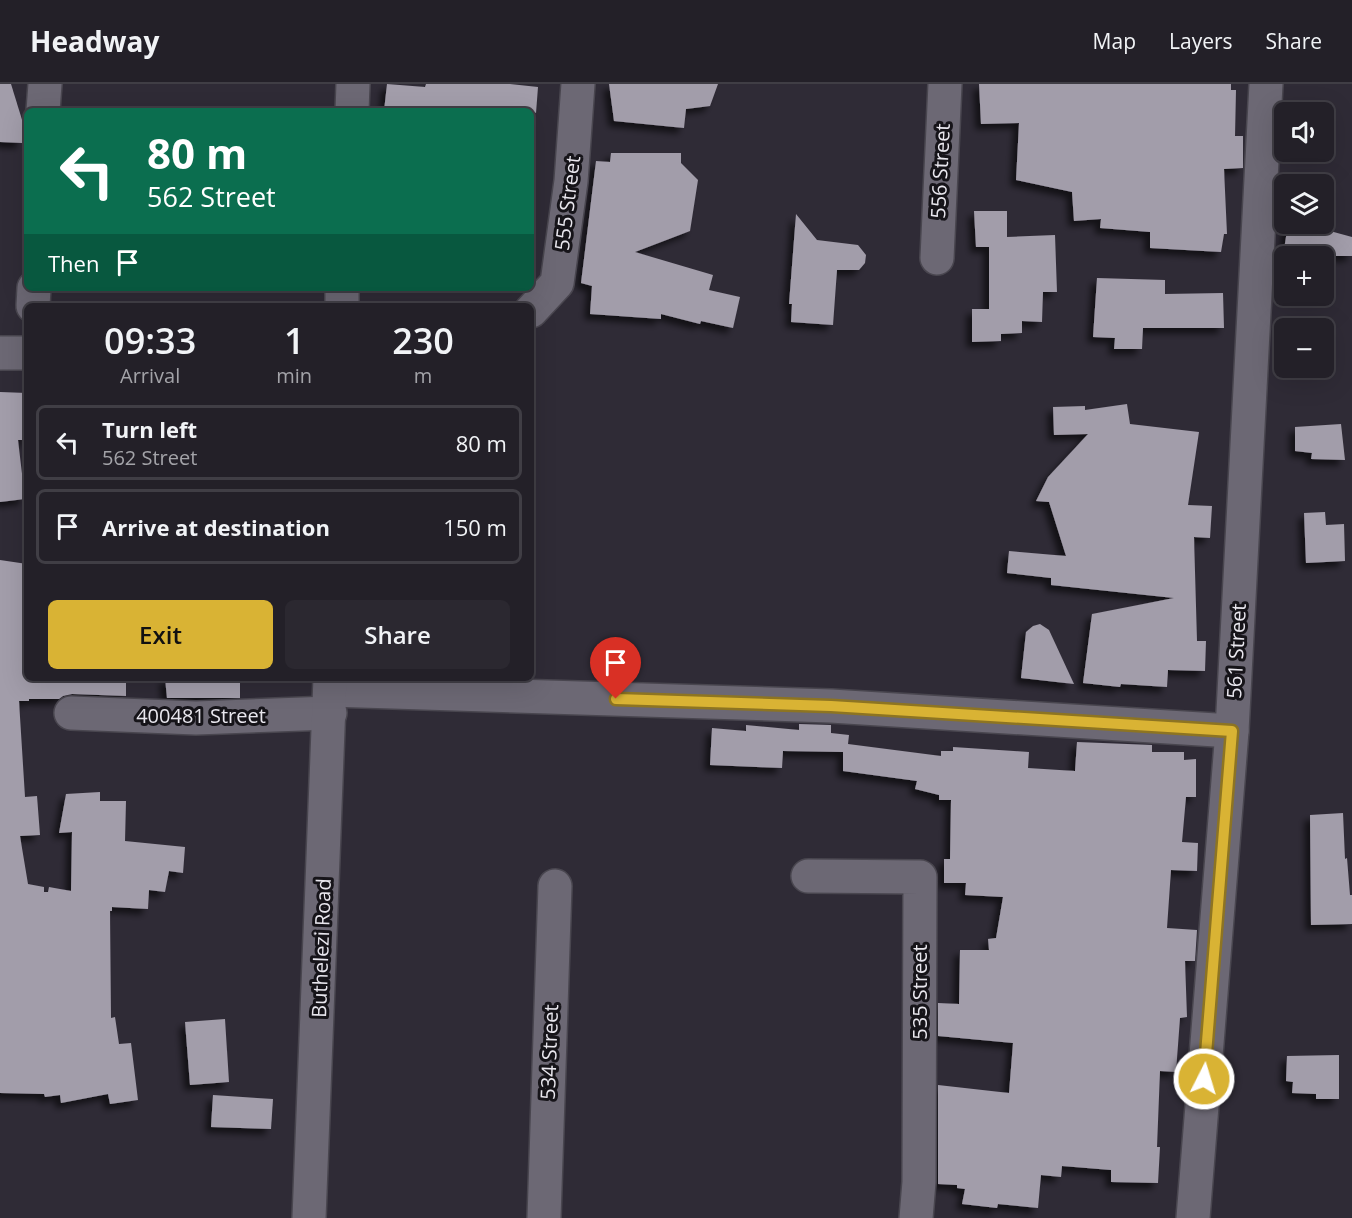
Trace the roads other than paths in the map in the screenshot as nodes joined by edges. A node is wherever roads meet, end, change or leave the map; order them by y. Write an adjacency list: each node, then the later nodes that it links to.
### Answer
1 (45, 84): 6 (street)
2 (353, 84): 7 (street)
3 (578, 84): 9 (street, 555 Street)
4 (945, 84): 8 (street, 556 Street)
5 (1266, 84): 14 (street, 561 Street)
6 (43, 108)
7 (352, 108)
8 (937, 258)
9 (534, 308)
10 (0, 353): 11 (street)
11 (24, 353)
12 (330, 694): 13 (street, 400481 Street); 14 (street, 400481 Street); 17 (street, Buthelezi Road)
13 (71, 713)
14 (1232, 731): 20 (street, 561 Street)
15 (808, 876): 19 (street, 535 Street)
16 (555, 886): 18 (street, 534 Street)
17 (309, 1218)
18 (544, 1218)
19 (916, 1218)
20 (1193, 1218)

